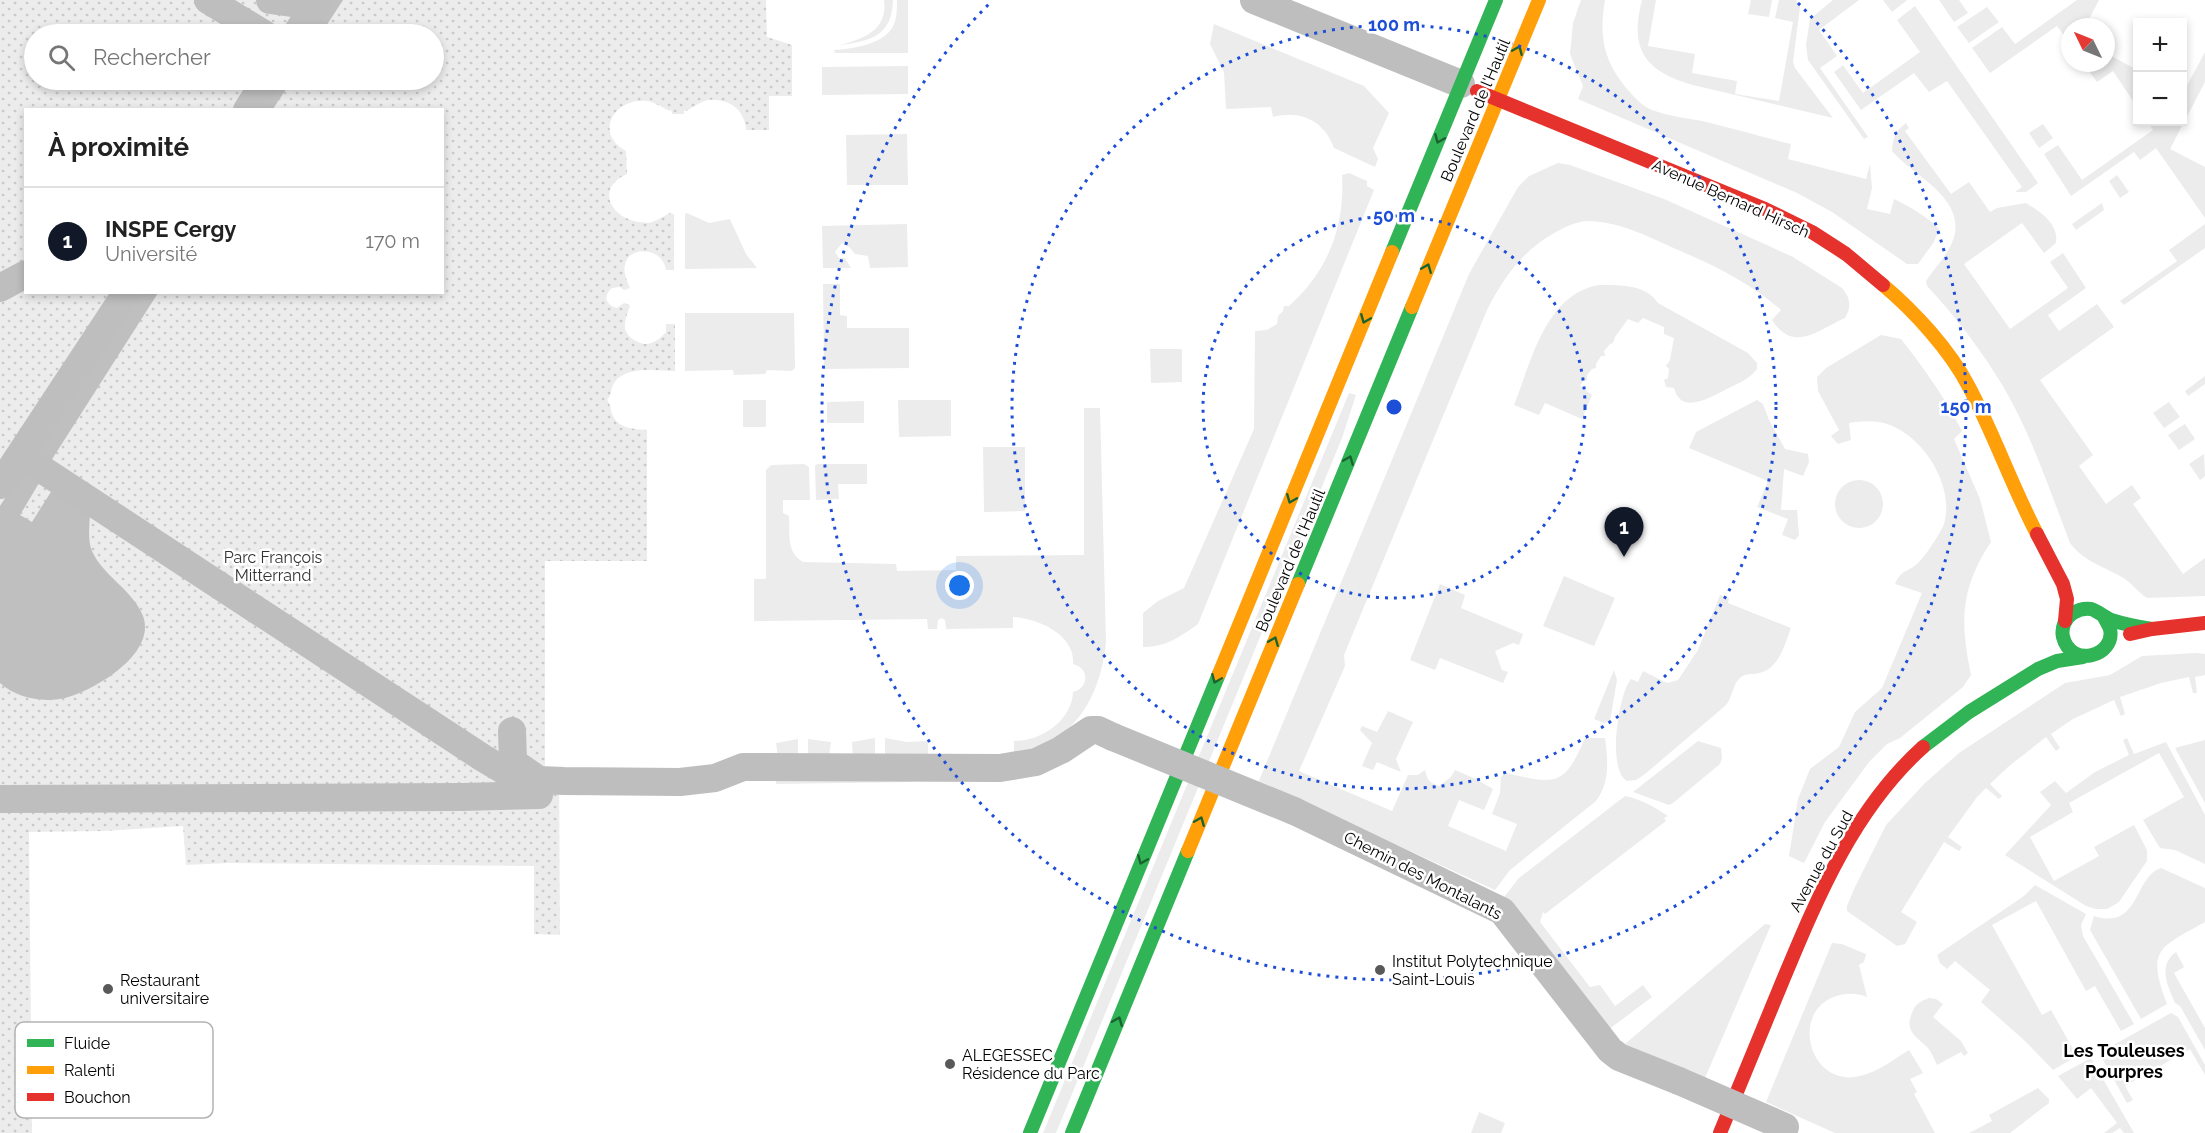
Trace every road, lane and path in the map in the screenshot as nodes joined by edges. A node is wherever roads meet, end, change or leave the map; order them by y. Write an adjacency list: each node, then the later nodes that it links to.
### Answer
1 (210, 0): 7 (street)
2 (270, 0): 6 (street)
3 (1254, 0): 9 (street, Avenue Bernard Hirsch)
4 (1496, 0): 9 (main road, Boulevard de l'Hautil)
5 (1539, 0): 11 (main road, Boulevard de l'Hautil, one-way to 5)
6 (315, 3): 8 (street)
7 (248, 24)
8 (302, 24)
9 (1461, 84): 11 (main road, Avenue Bernard Hirsch); 30 (main road, Boulevard de l'Hautil, one-way to 30)
10 (260, 90): 12 (street)
11 (1497, 99): 18 (main road, Avenue Bernard Hirsch); 31 (main road, Boulevard de l'Hautil, one-way to 11)
12 (248, 108)
13 (24, 275): 14 (street)
14 (0, 288)
15 (126, 294): 16 (street)
16 (20, 455): 17 (street); 27 (street)
17 (0, 486)
18 (2059, 573): 19 (main road, Avenue Bernard Hirsch); 21 (main road, Avenue Bernard Hirsch)
19 (2101, 614): 21 (main road); 22 (main road); 23 (main road)
20 (2205, 623): 22 (main road)
21 (2064, 625): 24 (main road); 25 (main road, Avenue du Sud)
22 (2152, 628): 23 (main road)
23 (2103, 651): 24 (main road)
24 (2083, 657): 25 (main road, Avenue du Sud)
25 (2037, 668): 32 (main road, Avenue du Sud)
26 (512, 731): 27 (street)
27 (539, 796): 28 (street, Chemin des Montalants); 29 (street, Chemin des Montalants, bridge)
28 (0, 799)
29 (1792, 1130)
30 (1030, 1133)
31 (1072, 1133)
32 (1720, 1133)

